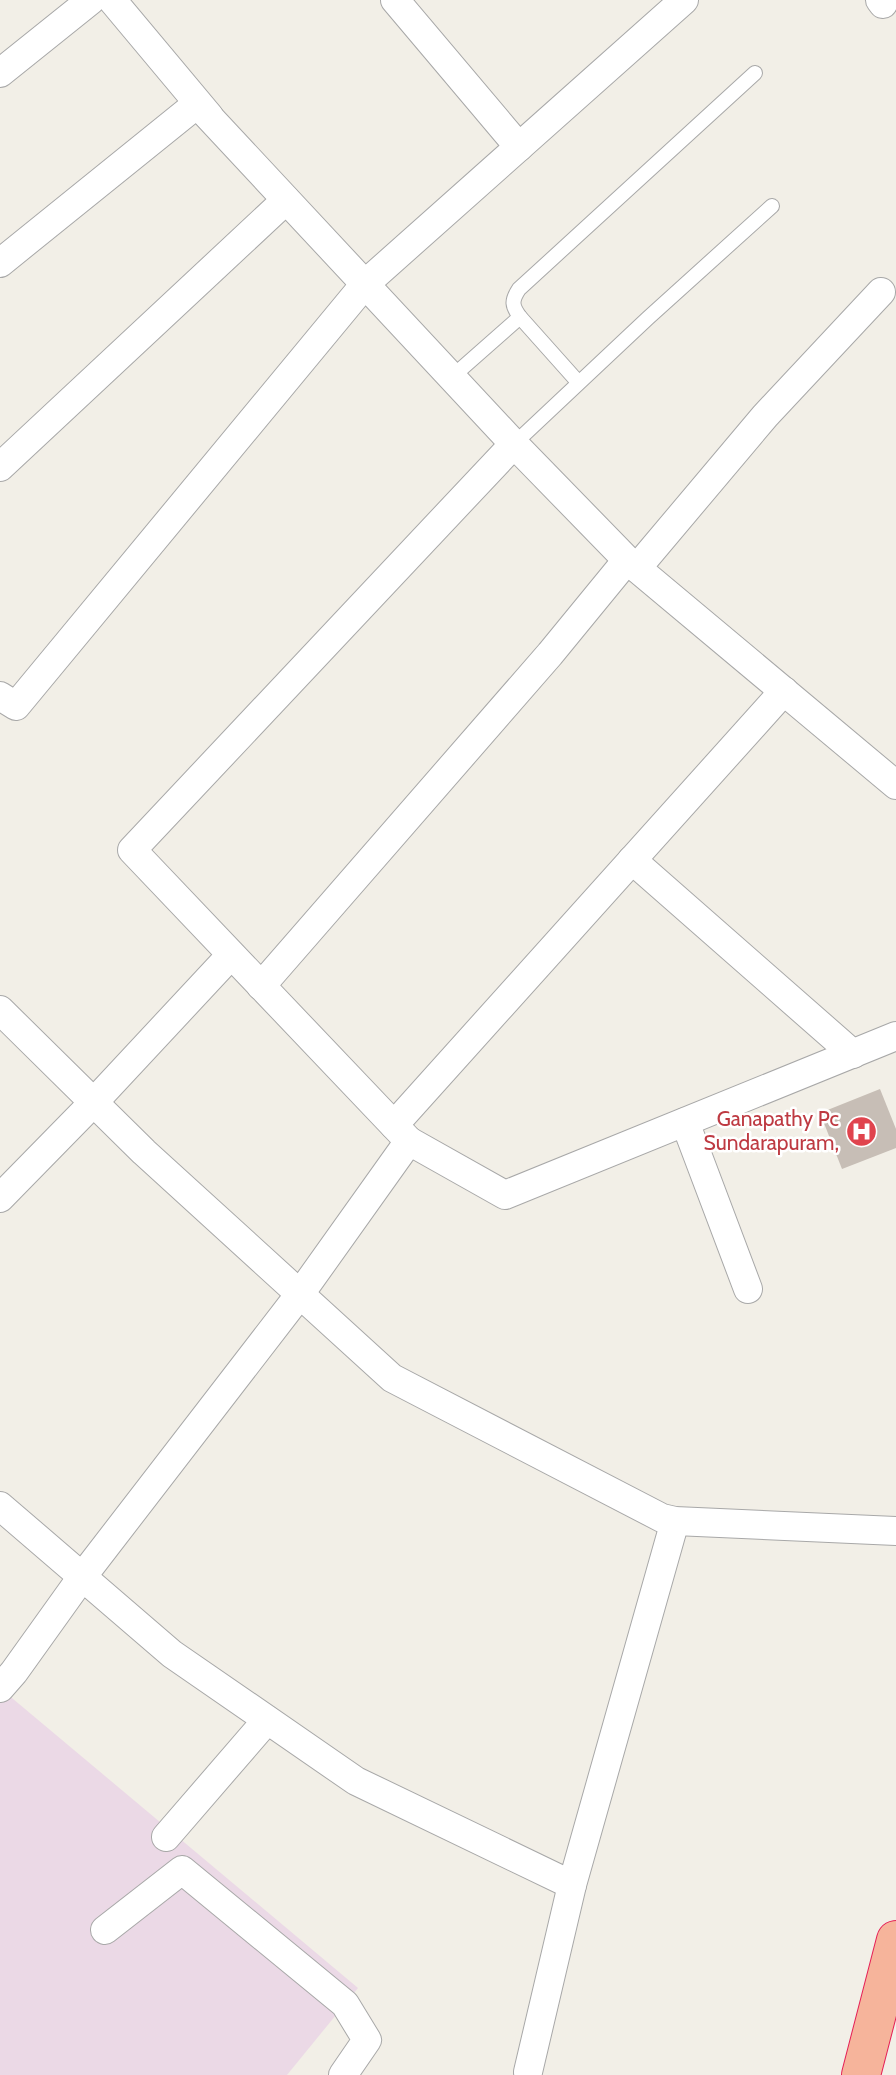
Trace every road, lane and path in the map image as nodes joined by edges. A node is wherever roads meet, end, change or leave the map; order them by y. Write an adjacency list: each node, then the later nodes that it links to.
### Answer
1 (91, 0): 5 (street)
2 (112, 0): 7 (street)
3 (395, 0): 8 (street)
4 (684, 0): 8 (street)
5 (0, 73)
6 (755, 74): 14 (lane)
7 (214, 122): 9 (street); 11 (street)
8 (520, 147): 12 (street)
9 (286, 200): 12 (street); 18 (street)
10 (772, 206): 16 (lane)
11 (0, 263)
12 (365, 284): 15 (street); 21 (street)
13 (881, 292): 19 (street)
14 (520, 317): 15 (lane); 16 (lane)
15 (452, 377): 17 (street)
16 (578, 382): 17 (lane)
17 (514, 444): 19 (street); 24 (street)
18 (0, 467)
19 (632, 564): 20 (street); 25 (street)
20 (783, 691): 22 (street); 23 (street)
21 (0, 696)
22 (896, 785)
23 (632, 860): 28 (street); 31 (street)
24 (231, 955): 25 (street); 29 (street)
25 (261, 986): 31 (street)
26 (0, 1010): 29 (street)
27 (896, 1037): 28 (street)
28 (853, 1054): 30 (street)
29 (94, 1102): 32 (street); 34 (street)
30 (685, 1122): 31 (street); 33 (street)
31 (401, 1133): 34 (street)
32 (0, 1198)
33 (748, 1289)
34 (300, 1294): 36 (street); 38 (street)
35 (0, 1506): 38 (street)
36 (675, 1521): 37 (street); 42 (street)
37 (896, 1531)
38 (82, 1577): 39 (street); 40 (street)
39 (0, 1688)
40 (267, 1720): 41 (street); 42 (street)
41 (166, 1837)
42 (572, 1885): 45 (street)
43 (105, 1930): 46 (street)
44 (896, 1940): 47 (highway)
45 (528, 2072)
46 (343, 2075)
47 (861, 2075)

